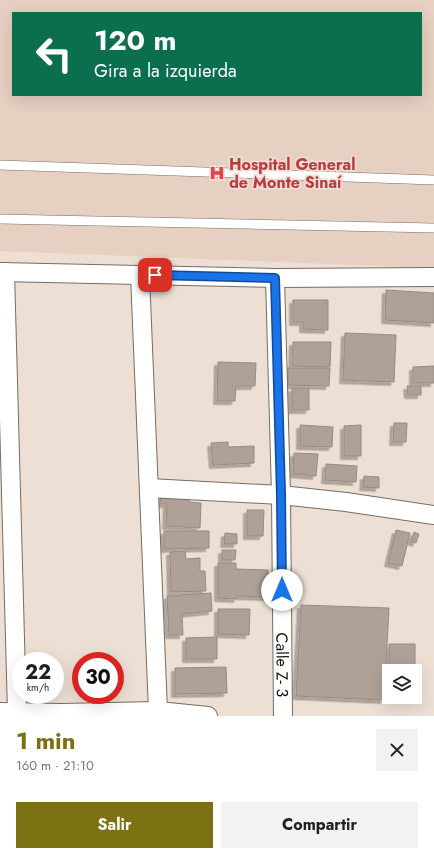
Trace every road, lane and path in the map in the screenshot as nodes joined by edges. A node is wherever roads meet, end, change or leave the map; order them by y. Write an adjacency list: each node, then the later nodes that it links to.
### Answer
1 (0, 165): 2 (lane)
2 (434, 180)
3 (0, 219): 4 (lane)
4 (434, 228)
5 (2, 272): 6 (street); 13 (street)
6 (140, 275): 8 (street); 9 (street)
7 (434, 276): 8 (street)
8 (275, 278): 10 (street, Calle Z- 3)
9 (149, 488): 10 (street); 12 (street)
10 (281, 495): 11 (street); 16 (street, Calle Z- 3)
11 (434, 515)
12 (158, 711): 14 (street); 15 (street)
13 (8, 712): 14 (street)
14 (100, 714)
15 (208, 716)
16 (282, 716)

